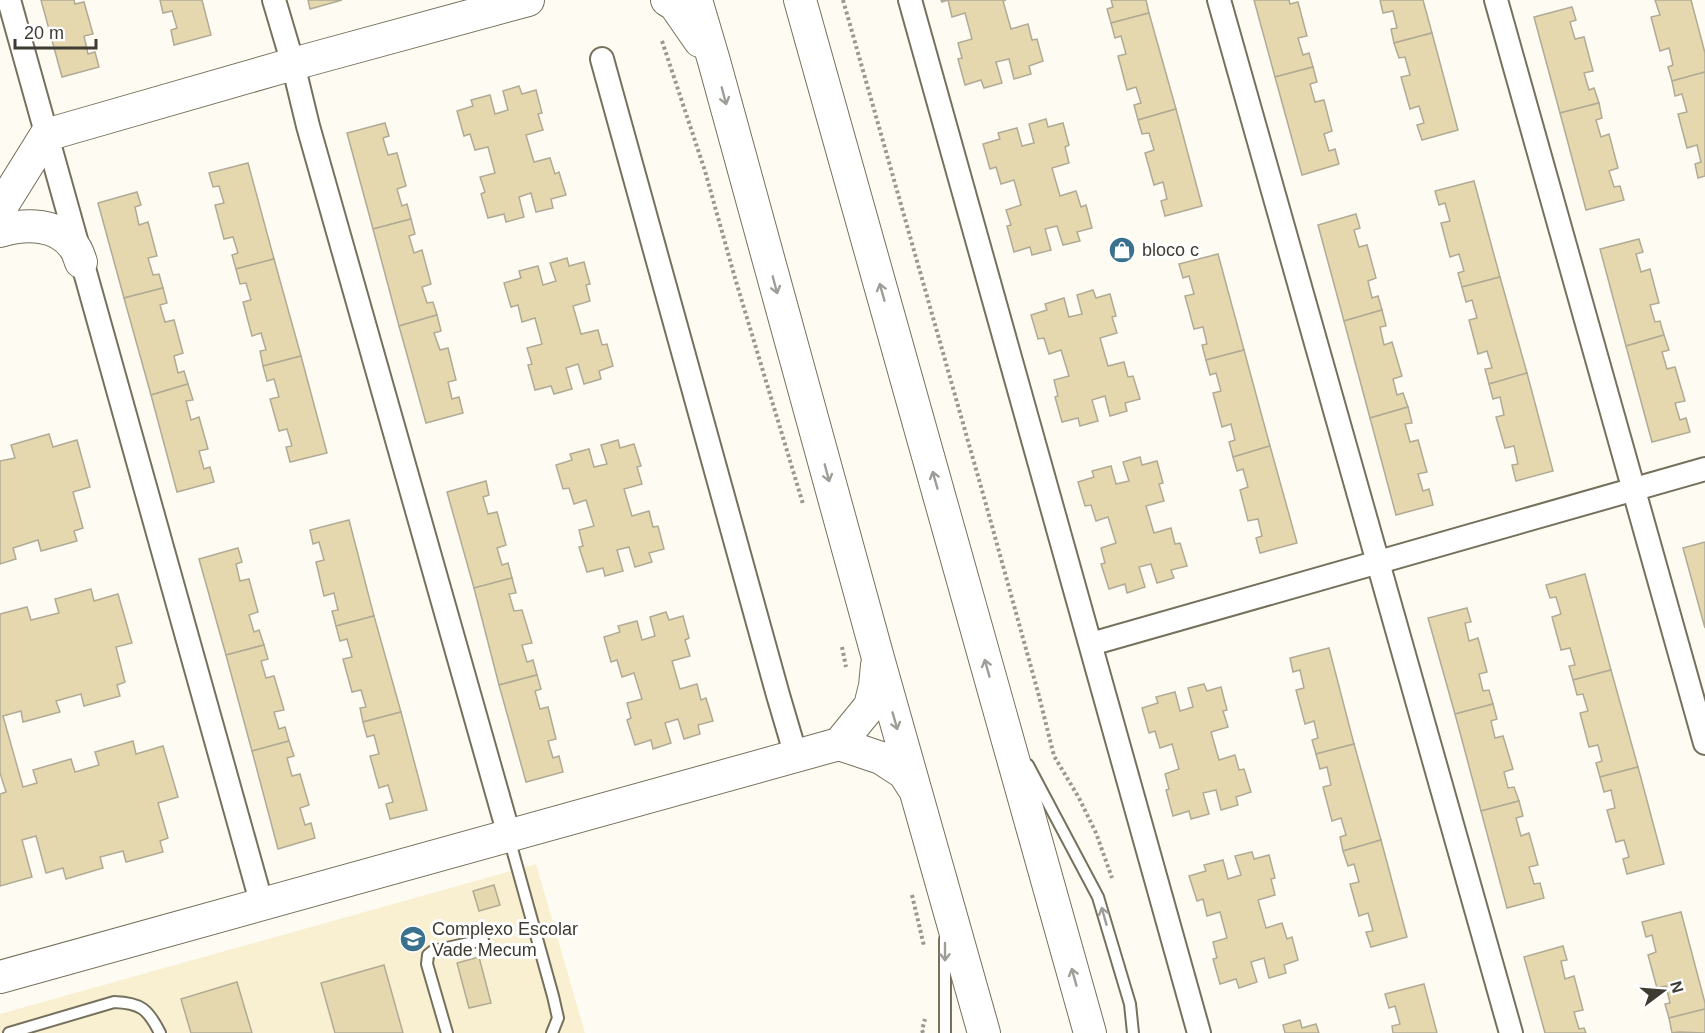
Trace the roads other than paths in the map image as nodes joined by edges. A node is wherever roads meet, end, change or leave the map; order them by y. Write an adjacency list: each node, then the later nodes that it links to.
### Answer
1 (9, 0): 15 (street)
2 (274, 0): 14 (street)
3 (528, 0): 14 (street)
4 (667, 0): 13 (street)
5 (696, 0): 13 (street)
6 (800, 0): 11 (street)
7 (811, 0): 11 (street)
8 (910, 0): 22 (street)
9 (1219, 0): 21 (street)
10 (1496, 0): 20 (street)
11 (810, 33): 24 (street, one-way to 11)
12 (602, 59): 27 (street)
13 (714, 61): 23 (street, one-way to 23)
14 (293, 64): 15 (street); 29 (street)
15 (46, 135): 16 (street); 18 (street)
16 (0, 209)
17 (0, 231): 18 (street)
18 (81, 262): 31 (street)
19 (1705, 469): 20 (street)
20 (1634, 488): 21 (street); 25 (street)
21 (1378, 561): 22 (street); 44 (street)
22 (1091, 644): 43 (street)
23 (878, 658): 26 (street); 28 (street, one-way to 28)
24 (999, 712): 41 (street, one-way to 24); 42 (lane, one-way to 24)
25 (1705, 743)
26 (839, 744): 27 (street); 28 (street)
27 (796, 756): 29 (street)
28 (915, 792): 30 (street)
29 (509, 835): 31 (street); 38 (lane)
30 (945, 894): 39 (lane, one-way to 39); 40 (street)
31 (262, 904): 33 (street)
32 (483, 940): 37 (lane)
33 (0, 977)
34 (45, 1028): 35 (lane); 36 (lane)
35 (9, 1033)
36 (160, 1033)
37 (447, 1033)
38 (552, 1033)
39 (945, 1033)
40 (984, 1033)
41 (1090, 1033)
42 (1133, 1033)
43 (1199, 1033)
44 (1511, 1033)

